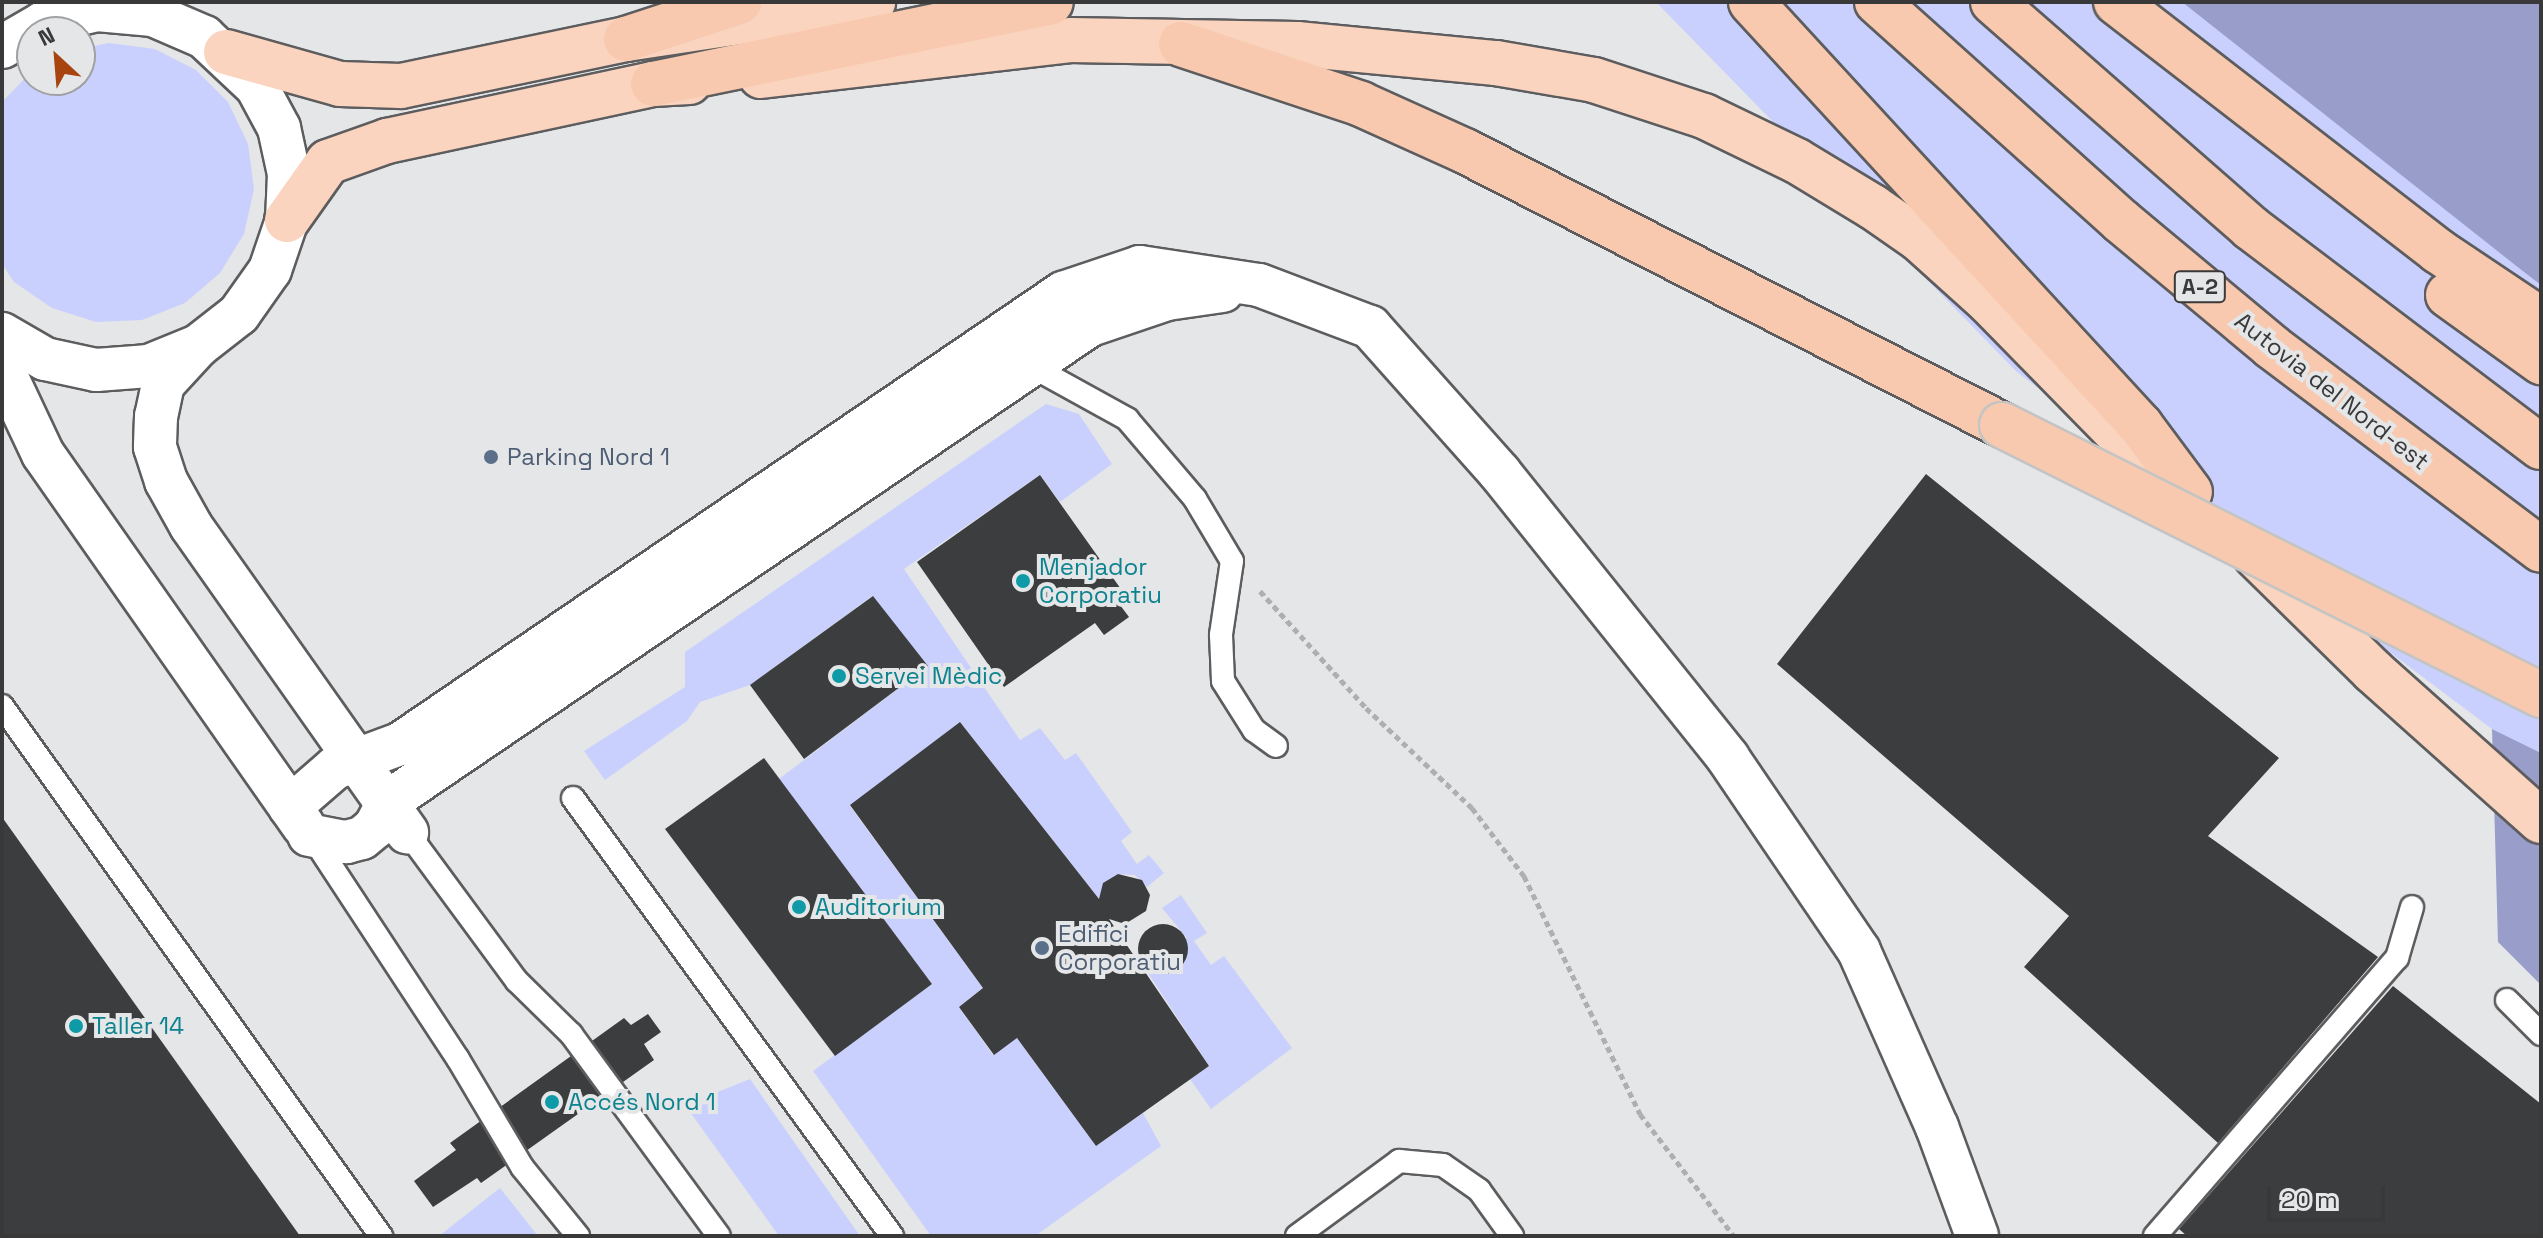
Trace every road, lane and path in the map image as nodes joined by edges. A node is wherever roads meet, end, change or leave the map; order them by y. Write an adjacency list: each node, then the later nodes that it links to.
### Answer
1 (26, 2): 10 (street)
2 (172, 2): 13 (street)
3 (739, 2): 11 (highway)
4 (873, 2): 11 (highway)
5 (1051, 2): 15 (highway)
6 (1751, 2): 26 (highway)
7 (1877, 2): 28 (highway, Autovia del Nord-est / A-2)
8 (1993, 2): 25 (highway)
9 (2116, 2): 16 (highway)
10 (2, 39)
11 (626, 39): 13 (highway)
12 (1181, 44): 15 (highway); 26 (highway); 31 (highway, bridge)
13 (215, 45): 14 (street); 17 (street)
14 (2, 47)
15 (653, 84): 17 (highway)
16 (2238, 101): 19 (highway); 22 (highway)
17 (287, 220): 21 (street)
18 (1259, 285): 23 (street); 27 (street); 49 (street)
19 (2541, 320)
20 (2, 334): 21 (street)
21 (198, 346): 34 (street)
22 (2541, 362)
23 (1031, 366): 29 (lane); 30 (street)
24 (2, 367): 38 (street)
25 (2541, 447)
26 (2190, 492): 37 (highway)
27 (741, 508): 30 (street); 34 (street)
28 (2541, 550)
29 (1232, 561): 33 (lane); 48 (path)
30 (610, 652): 36 (street)
31 (2541, 695)
32 (2, 706): 42 (lane)
33 (1276, 746)
34 (358, 762): 36 (street); 38 (street)
35 (573, 798): 45 (lane)
36 (398, 816): 38 (street); 44 (lane)
37 (2541, 821)
38 (306, 830): 43 (lane)
39 (2412, 907): 50 (lane)
40 (2507, 1000): 41 (lane)
41 (2541, 1034)
42 (381, 1236)
43 (578, 1236)
44 (719, 1236)
45 (892, 1236)
46 (1297, 1236): 47 (lane)
47 (1512, 1236)
48 (1734, 1236)
49 (1977, 1236)
50 (2155, 1236)

